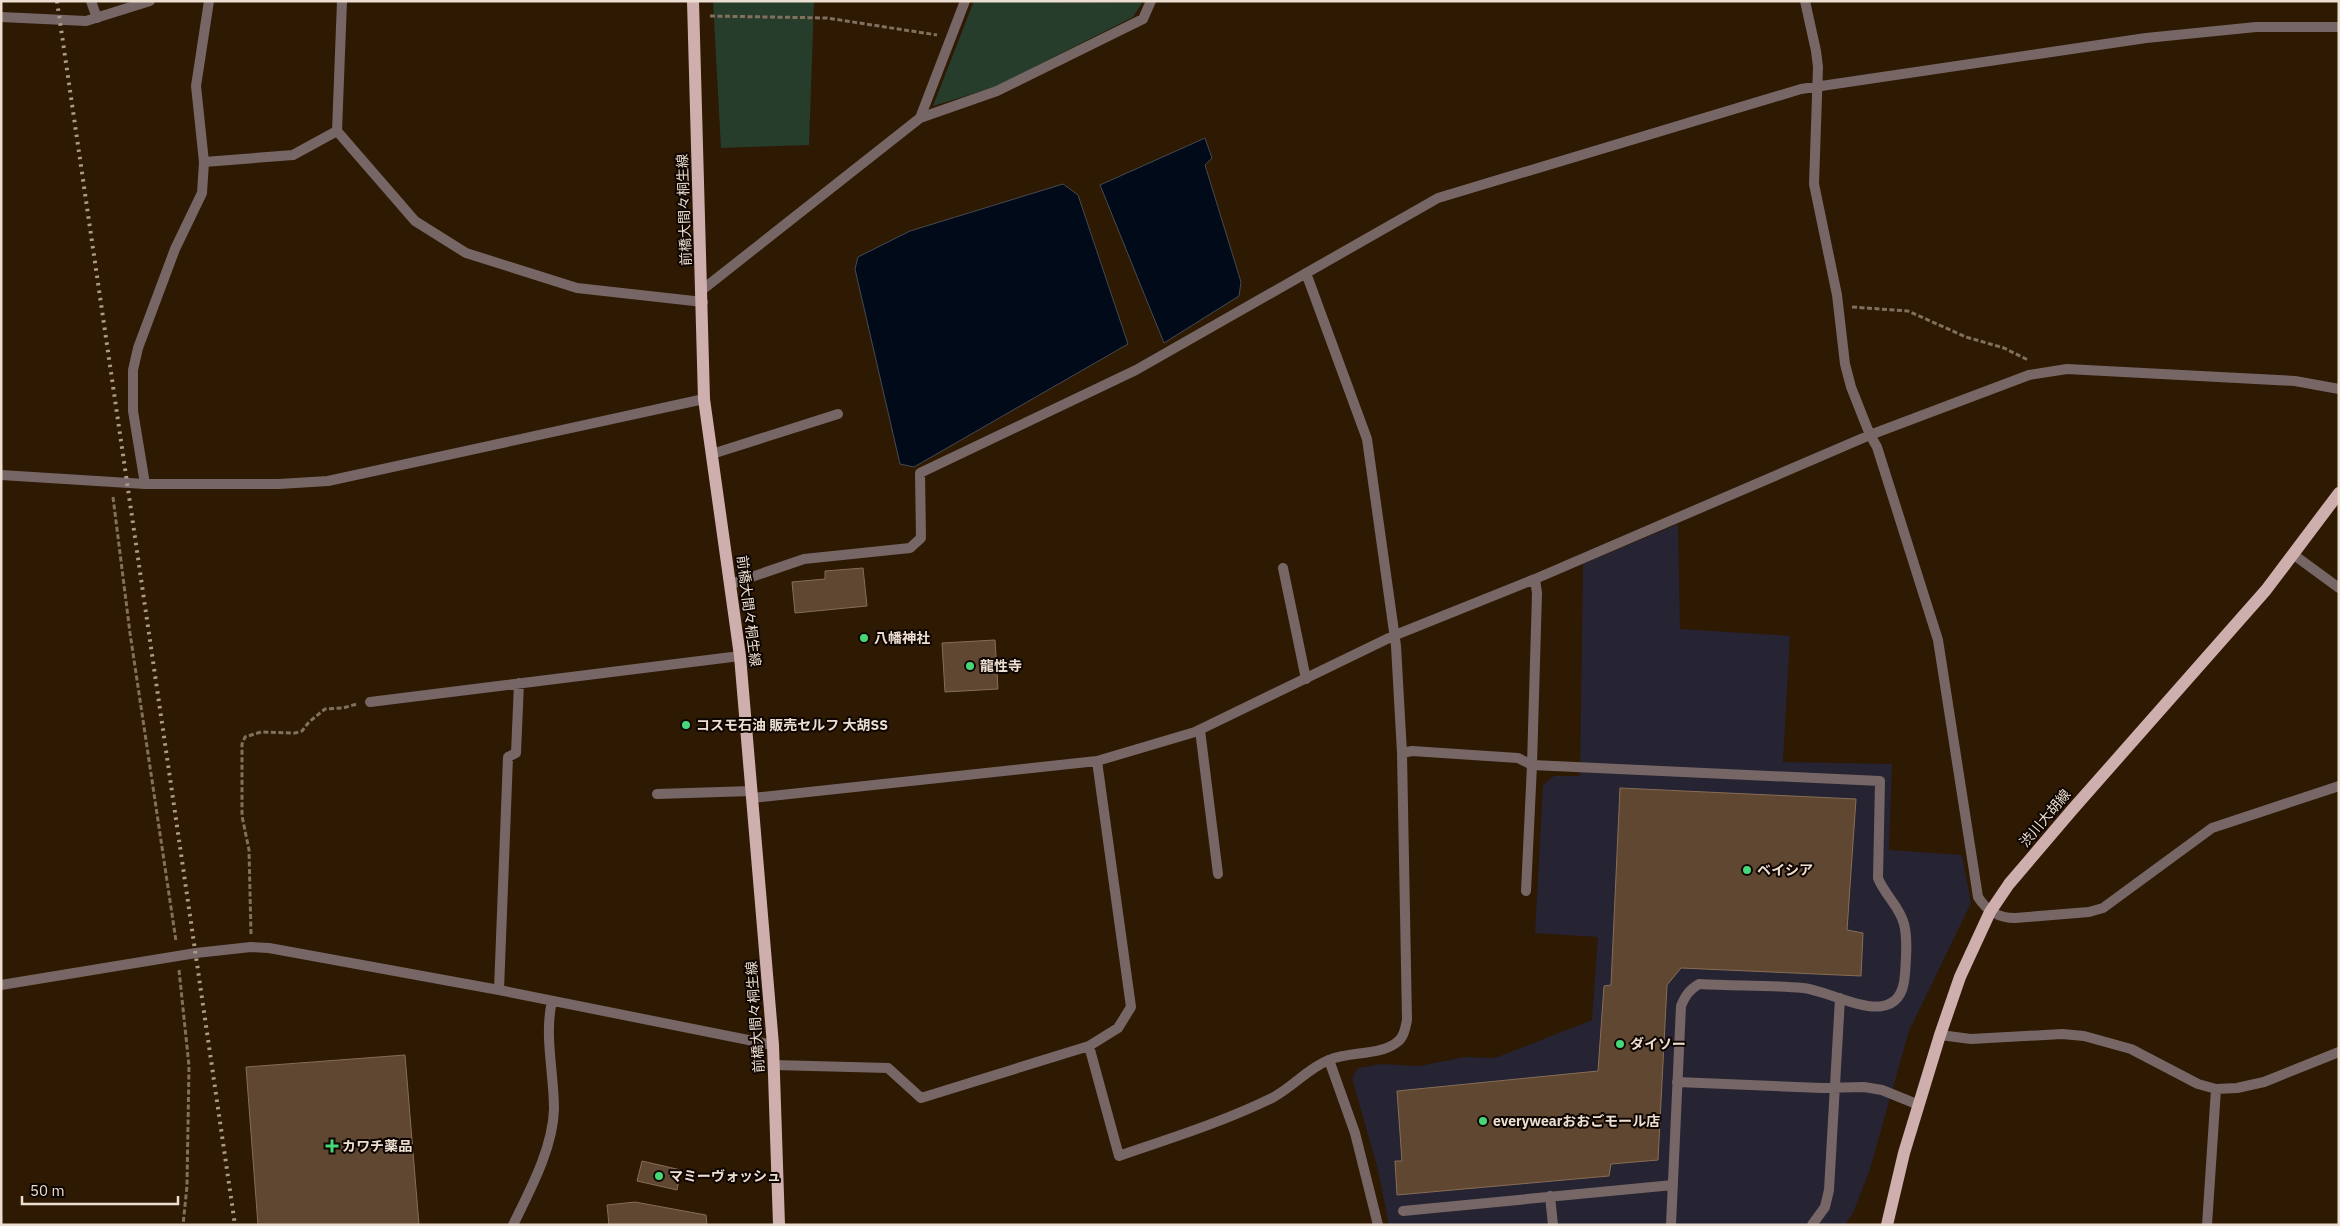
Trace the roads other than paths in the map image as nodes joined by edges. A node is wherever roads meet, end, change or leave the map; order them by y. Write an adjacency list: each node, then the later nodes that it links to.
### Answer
1 (91, 1): 10 (street)
2 (150, 1): 10 (street)
3 (209, 1): 15 (street)
4 (342, 1): 14 (street)
5 (693, 1): 17 (main road, 前橋大間々桐生線)
6 (965, 1): 13 (street)
7 (1151, 1): 13 (street)
8 (1804, 1): 12 (street)
9 (1, 17): 10 (street)
10 (97, 18)
11 (2339, 27): 12 (street)
12 (1818, 86): 16 (street); 21 (street)
13 (920, 118): 17 (street)
14 (337, 131): 15 (street); 17 (street)
15 (204, 162): 24 (street)
16 (1306, 273): 29 (street); 31 (street)
17 (702, 296): 19 (main road, 前橋大間々桐生線)
18 (2339, 390): 21 (street)
19 (704, 399): 22 (main road, 前橋大間々桐生線); 24 (street)
20 (838, 414): 22 (street)
21 (1870, 436): 28 (street); 45 (street)
22 (712, 454): 29 (main road, 前橋大間々桐生線)
23 (1, 475): 24 (street)
24 (145, 484)
25 (2339, 493): 26 (main road, 渋川大胡線)
26 (2294, 555): 30 (street); 45 (main road, 渋川大胡線)
27 (1283, 568): 33 (street)
28 (1535, 579): 31 (street); 39 (street)
29 (731, 584): 32 (main road, 前橋大間々桐生線)
30 (2339, 588)
31 (1394, 636): 33 (street); 37 (street)
32 (740, 656): 34 (street); 42 (main road, 前橋大間々桐生線)
33 (1306, 679): 36 (street)
34 (519, 683): 35 (street); 47 (street)
35 (370, 702)
36 (1200, 730): 38 (street); 43 (street)
37 (1402, 752): 39 (street); 54 (street)
38 (1097, 761): 42 (street); 52 (street)
39 (1532, 765): 44 (street); 48 (street)
40 (2339, 786): 45 (street)
41 (657, 794): 42 (street)
42 (752, 795): 51 (main road, 前橋大間々桐生線)
43 (1218, 874)
44 (1526, 891)
45 (1990, 912): 50 (main road, 渋川大胡線)
46 (1, 985): 47 (street)
47 (499, 990): 49 (street)
48 (1840, 998): 56 (street); 57 (street)
49 (552, 1001): 51 (street); 63 (street)
50 (1940, 1035): 58 (street); 59 (main road, 渋川大胡線)
51 (773, 1045): 55 (main road, 前橋大間々桐生線)
52 (1089, 1046): 54 (street); 55 (street)
53 (2339, 1052): 58 (street)
54 (1329, 1060): 65 (street)
55 (774, 1065): 64 (main road, 前橋大間々桐生線)
56 (1677, 1082): 57 (street); 60 (street)
57 (1834, 1088): 59 (street); 68 (street)
58 (2216, 1089): 70 (street)
59 (1919, 1105): 69 (main road, 渋川大胡線)
60 (1672, 1185): 61 (street); 67 (street)
61 (1550, 1196): 62 (street); 66 (street)
62 (1403, 1211)
63 (514, 1225)
64 (779, 1225)
65 (1378, 1225)
66 (1553, 1225)
67 (1671, 1225)
68 (1812, 1225)
69 (1887, 1225)
70 (2208, 1225)

